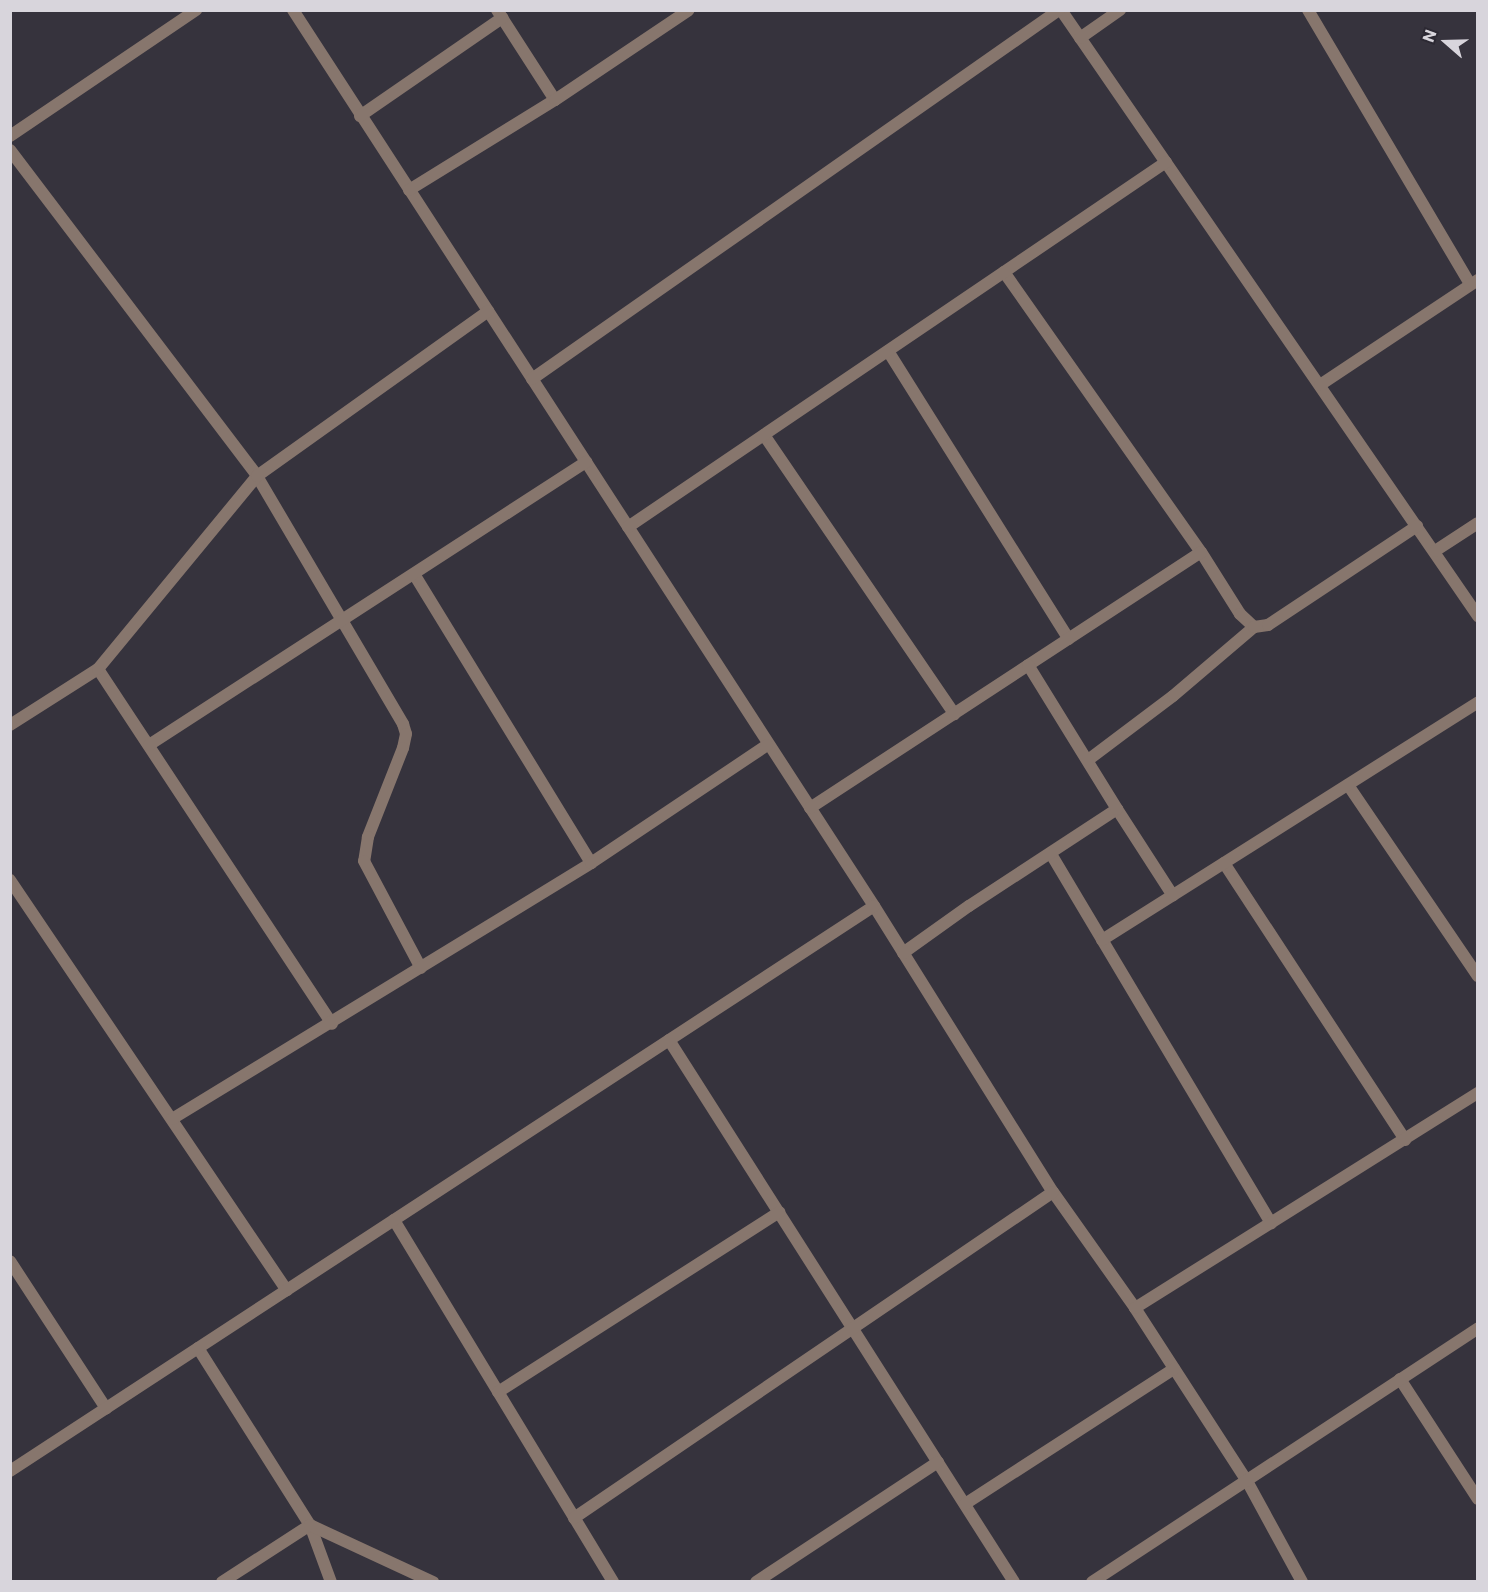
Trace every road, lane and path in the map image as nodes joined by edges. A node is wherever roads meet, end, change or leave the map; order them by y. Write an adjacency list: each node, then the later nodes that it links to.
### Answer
1 (196, 10): 12 (street)
2 (293, 10): 11 (street)
3 (689, 10): 8 (street)
4 (1060, 10): 9 (street); 20 (street)
5 (1120, 10): 9 (street)
6 (1308, 10): 17 (street)
7 (500, 14): 10 (street); 11 (street)
8 (674, 14): 10 (street)
9 (1080, 38): 14 (street)
10 (555, 100): 15 (street)
11 (360, 116): 15 (street)
12 (10, 136)
13 (10, 150): 24 (street)
14 (1166, 162): 16 (street); 21 (street)
15 (410, 190): 18 (street)
16 (1004, 272): 19 (street); 29 (street)
17 (1474, 282): 21 (street)
18 (488, 311): 20 (street); 24 (street)
19 (888, 351): 22 (street); 34 (street)
20 (532, 379): 23 (street)
21 (1320, 385): 26 (street)
22 (764, 435): 27 (street); 38 (street)
23 (586, 462): 27 (street); 30 (street)
24 (257, 476): 32 (street); 36 (street)
25 (1478, 524): 28 (street)
26 (1418, 526): 28 (street); 33 (street)
27 (628, 527): 41 (street)
28 (1435, 551): 31 (street)
29 (1201, 552): 33 (street); 34 (street)
30 (414, 574): 32 (street); 47 (street)
31 (1478, 616)
32 (341, 621): 40 (street); 54 (street)
33 (1254, 627): 42 (street)
34 (1069, 639): 35 (street)
35 (1028, 665): 38 (street); 42 (street)
36 (98, 669): 39 (street); 40 (street)
37 (1478, 702): 43 (street)
38 (954, 714): 44 (street)
39 (10, 725)
40 (149, 745): 56 (street)
41 (767, 745): 44 (street); 47 (street)
42 (1088, 760): 45 (street)
43 (1347, 785): 48 (street); 55 (street)
44 (810, 808): 51 (street)
45 (1117, 809): 46 (street); 50 (street)
46 (1051, 854): 52 (street); 53 (street)
47 (591, 863): 54 (street)
48 (1224, 863): 50 (street); 60 (street)
49 (10, 880): 59 (street)
50 (1173, 896): 52 (street)
51 (874, 906): 53 (street); 57 (street)
52 (1102, 940): 64 (street)
53 (903, 953): 61 (street)
54 (421, 968): 56 (street)
55 (1478, 976)
56 (332, 1023): 59 (street)
57 (669, 1040): 62 (street); 63 (street)
58 (1478, 1093): 60 (street)
59 (172, 1119): 66 (street)
60 (1405, 1140): 64 (street)
61 (1053, 1192): 67 (street); 69 (street)
62 (779, 1212): 69 (street); 73 (street)
63 (394, 1220): 66 (street); 73 (street)
64 (1271, 1223): 67 (street)
65 (10, 1261): 74 (street)
66 (287, 1290): 70 (street)
67 (1135, 1308): 71 (street)
68 (1478, 1328): 72 (street)
69 (854, 1329): 75 (street); 80 (street)
70 (198, 1348): 74 (street); 81 (street)
71 (1174, 1369): 77 (street); 79 (street)
72 (1400, 1379): 77 (street); 78 (street)
73 (498, 1392): 80 (street)
74 (106, 1408): 76 (street)
75 (938, 1462): 79 (street); 86 (street)
76 (10, 1471)
77 (1247, 1481): 88 (street); 89 (street)
78 (1478, 1499)
79 (965, 1504): 87 (street)
80 (574, 1518): 85 (street)
81 (310, 1525): 82 (street); 83 (street); 84 (street)
82 (222, 1581)
83 (331, 1581)
84 (433, 1581)
85 (613, 1581)
86 (756, 1581)
87 (1014, 1581)
88 (1092, 1581)
89 (1302, 1581)

